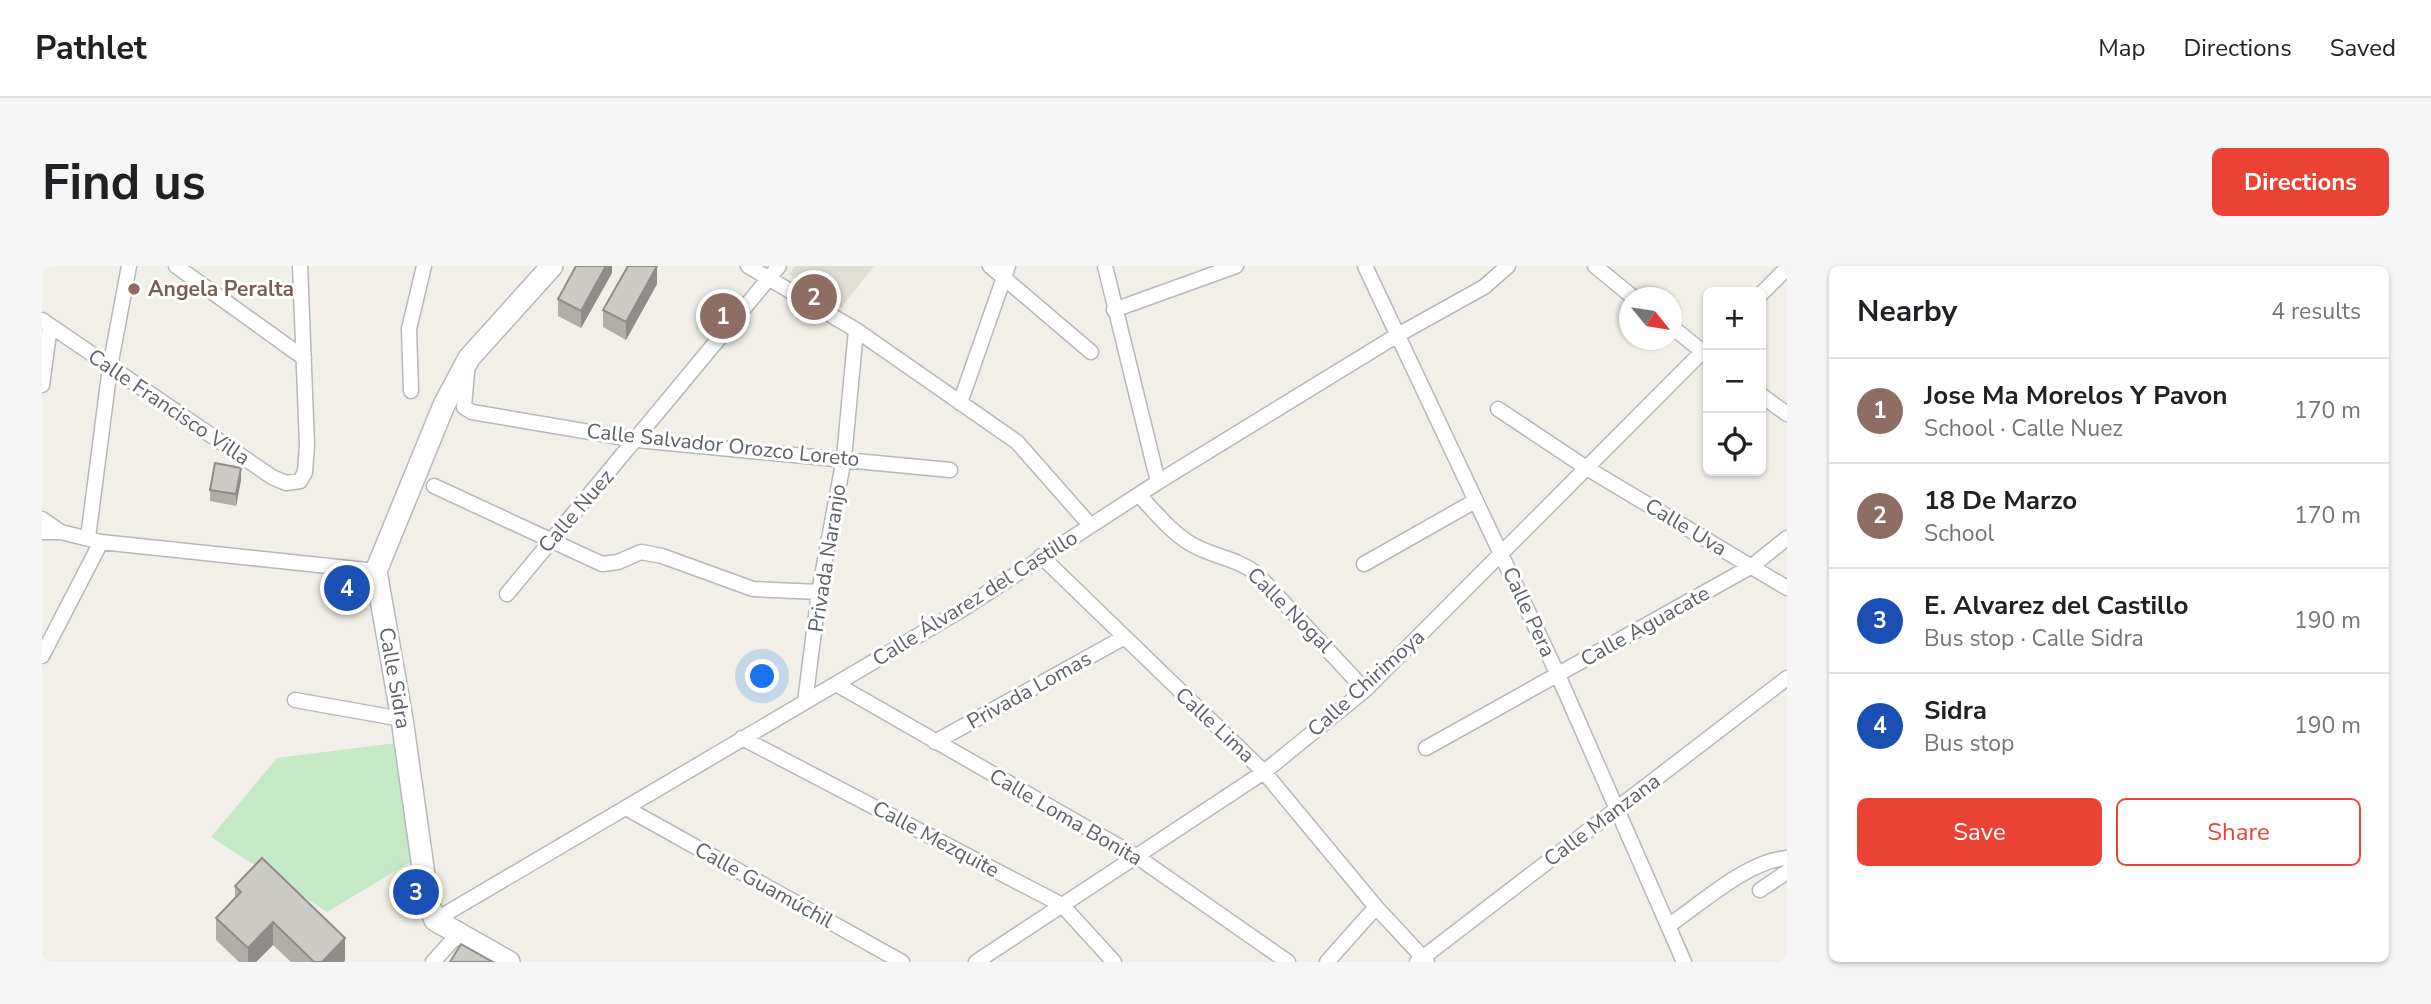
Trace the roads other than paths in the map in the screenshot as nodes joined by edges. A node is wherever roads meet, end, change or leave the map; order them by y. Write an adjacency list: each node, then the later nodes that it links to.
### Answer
1 (129, 266): 29 (street)
2 (176, 266): 27 (street)
3 (300, 266): 27 (street)
4 (424, 266): 31 (street)
5 (552, 266): 28 (street)
6 (748, 266): 16 (street)
7 (779, 266): 16 (street, Calle Nuez)
8 (990, 266): 15 (street)
9 (1105, 266): 19 (street)
10 (1236, 266): 19 (street)
11 (1365, 266): 23 (street, Calle Pera)
12 (1508, 266): 23 (street, Calle Álvarez del Castillo)
13 (1595, 266): 17 (street)
14 (1787, 268): 18 (street)
15 (1006, 272): 25 (street); 33 (street)
16 (769, 279): 21 (street); 36 (street, Calle Nuez)
17 (1621, 287)
18 (1766, 289)
19 (1114, 310): 40 (street)
20 (46, 323): 29 (street, Calle Francisco Villa); 30 (street)
21 (856, 330): 33 (street); 37 (street, Privada Naranjo)
22 (1682, 335): 24 (street)
23 (1396, 336): 40 (street, Calle Álvarez del Castillo); 43 (street, Calle Pera)
24 (1705, 350)
25 (1091, 352)
26 (1703, 354): 38 (street, Calle Chirimoya)
27 (304, 358): 29 (street, Calle Francisco Villa)
28 (469, 358): 36 (street, Calle Salvador Orozco Loreto); 55 (street)
29 (110, 367): 50 (street)
30 (42, 385)
31 (411, 391)
32 (1766, 399): 35 (street)
33 (960, 403): 45 (street)
34 (1498, 409): 38 (street, Calle Uva)
35 (1787, 414)
36 (637, 440): 37 (street, Calle Salvador Orozco Loreto); 49 (street, Calle Nuez)
37 (844, 458): 39 (street, Calle Salvador Orozco Loreto); 57 (street, Privada Naranjo)
38 (1585, 467): 51 (street, Calle Chirimoya); 54 (street, Calle Uva)
39 (950, 470)
40 (1158, 482): 42 (street, Calle Álvarez del Castillo)
41 (434, 486): 49 (street)
42 (1139, 495): 45 (street, Calle Álvarez del Castillo); 64 (street, Calle Nogal)
43 (1475, 501): 51 (street, Calle Pera); 53 (street)
44 (42, 519): 47 (street)
45 (1090, 525): 52 (street, Calle Álvarez del Castillo)
46 (42, 532): 47 (street)
47 (61, 532): 50 (street)
48 (1787, 538): 54 (street, Calle Aguacate)
49 (551, 539): 57 (street); 58 (street, Calle Nuez)
50 (94, 540): 55 (street); 60 (street)
51 (1501, 554): 61 (street, Calle Pera); 64 (street, Calle Chirimoya)
52 (1041, 556): 59 (street, Calle Lima); 63 (street, Calle Álvarez del Castillo)
53 (1364, 564)
54 (1752, 566): 56 (street, Calle Uva); 61 (street, Calle Aguacate)
55 (376, 571): 67 (street, Calle Sidra)
56 (1787, 588)
57 (819, 592): 66 (street, Privada Naranjo)
58 (507, 594)
59 (1123, 638): 69 (street, Privada Lomas); 71 (street, Calle Lima)
60 (42, 656)
61 (1558, 675): 70 (street, Calle Aguacate); 72 (street, Calle Pera)
62 (1787, 678): 72 (street, Calle Manzana)
63 (836, 684): 66 (street, Calle Álvarez del Castillo); 69 (street, Calle Loma Bonita)
64 (1365, 690): 71 (street, Calle Chirimoya)
65 (295, 700): 67 (street)
66 (805, 702): 68 (street, Calle Álvarez del Castillo)
67 (402, 719): 80 (street, Calle Sidra)
68 (742, 738): 73 (street, Calle Álvarez del Castillo); 78 (street, Calle Mezquite)
69 (934, 742): 74 (street, Calle Loma Bonita)
70 (1426, 748)
71 (1264, 772): 74 (street, Calle Chirimoya); 79 (street, Calle Lima)
72 (1617, 807): 81 (street, Calle Pera); 83 (street, Calle Manzana)
73 (626, 808): 80 (street, Calle Álvarez del Castillo); 86 (street, Calle Guamúchil)
74 (1136, 856): 78 (street, Calle Chirimoya); 89 (street, Calle Loma Bonita)
75 (1787, 858): 81 (street)
76 (1787, 872): 77 (street)
77 (1760, 890)
78 (1062, 905): 87 (street, Calle Chirimoya); 88 (street, Calle Mezquite)
79 (1376, 907): 83 (street, Calle Lima); 90 (street)
80 (435, 920): 82 (street)
81 (1668, 926): 91 (street, Calle Pera)
82 (459, 933): 84 (street); 85 (street)
83 (1423, 960)
84 (433, 962)
85 (509, 962)
86 (902, 962)
87 (976, 962)
88 (1114, 962)
89 (1288, 962)
90 (1327, 962)
91 (1684, 962)

